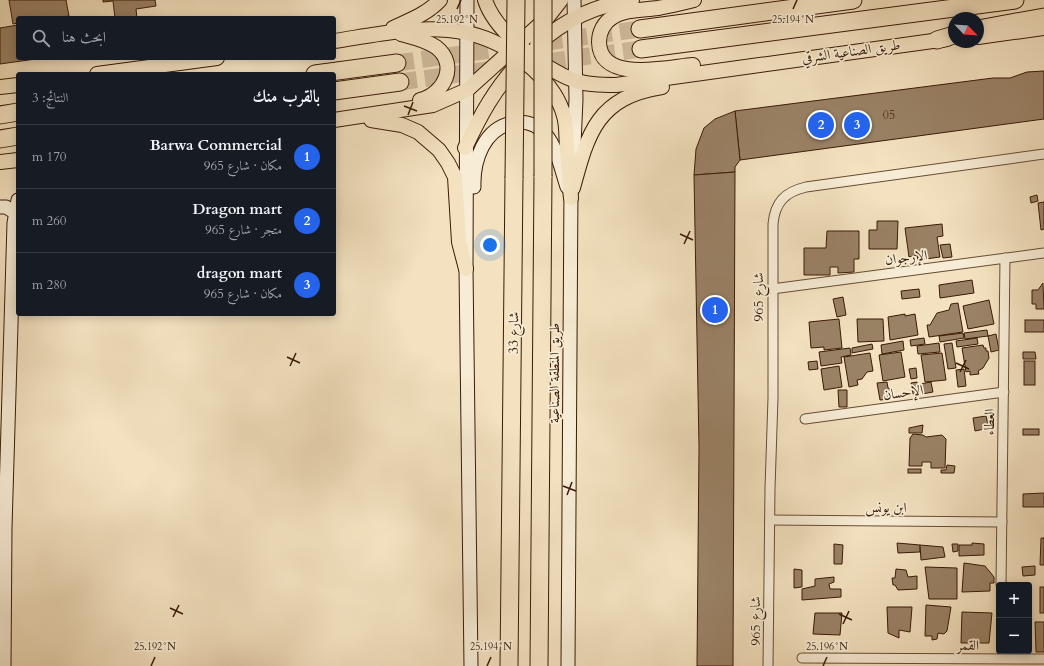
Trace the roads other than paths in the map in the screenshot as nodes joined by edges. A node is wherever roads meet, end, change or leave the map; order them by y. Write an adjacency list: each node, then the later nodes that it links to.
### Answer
1 (440, 0): 19 (main road)
2 (467, 0): 18 (street)
3 (484, 0): 25 (main road)
4 (516, 0): 69 (highway, شارع 33, bridge)
5 (543, 0): 70 (highway, شارع 33, bridge)
6 (561, 0): 25 (main road)
7 (574, 0): 13 (street)
8 (632, 0): 13 (main road)
9 (694, 0): 30 (main road)
10 (853, 0): 16 (highway)
11 (1014, 0): 26 (highway, طريق الصناعية الشرقي)
12 (1044, 16): 14 (highway)
13 (574, 18): 27 (main road); 33 (street)
14 (984, 28)
15 (1044, 28): 20 (main road)
16 (640, 29)
17 (393, 32): 18 (main road); 19 (main road); 40 (main road)
18 (468, 32): 25 (main road); 37 (street)
19 (375, 35): 24 (main road)
20 (984, 36)
21 (948, 37): 23 (highway)
22 (948, 39): 23 (main road, طريق الصناعية الشرقي)
23 (937, 40): 30 (main road, طريق الصناعية الشرقي)
24 (336, 41)
25 (514, 47): 27 (main road); 37 (main road)
26 (641, 49)
27 (526, 56): 33 (main road); 45 (main road); 49 (main road)
28 (202, 60): 31 (main road)
29 (397, 63): 32 (highway)
30 (766, 63): 33 (main road); 49 (main road)
31 (112, 72)
32 (329, 72)
33 (575, 81): 49 (street, طريق المنطقة الصناعية)
34 (400, 82): 38 (highway)
35 (16, 85): 36 (main road)
36 (0, 87)
37 (467, 90): 42 (main road); 45 (street)
38 (336, 91)
39 (16, 112): 41 (highway)
40 (336, 112)
41 (0, 115)
42 (340, 119): 54 (main road)
43 (16, 136): 44 (highway)
44 (0, 139)
45 (465, 148): 54 (street)
46 (1044, 154): 55 (street, شارع 965)
47 (16, 160): 48 (main road)
48 (0, 162)
49 (571, 198): 56 (street); 66 (street, طريق المنطقة الصناعية)
50 (16, 206): 51 (street); 67 (street)
51 (0, 208)
52 (1044, 253): 53 (street, الإرجوان)
53 (1005, 258): 55 (street, الإرجوان); 57 (street, العطاء)
54 (466, 269): 56 (street)
55 (772, 289): 59 (street, شارع 965)
56 (467, 321): 68 (street)
57 (1004, 392): 58 (street, الإحسان); 60 (street, العطاء)
58 (806, 419)
59 (770, 520): 60 (street, ابن يونس); 71 (street, شارع 965)
60 (1002, 522): 61 (street, العطاء)
61 (1001, 582)
62 (1000, 655): 64 (street, القمر); 65 (street, القمر)
63 (802, 658): 65 (street, القمر)
64 (1044, 659)
65 (892, 662)
66 (569, 663)
67 (4, 666)
68 (471, 666)
69 (509, 666)
70 (539, 666)
71 (768, 666)

